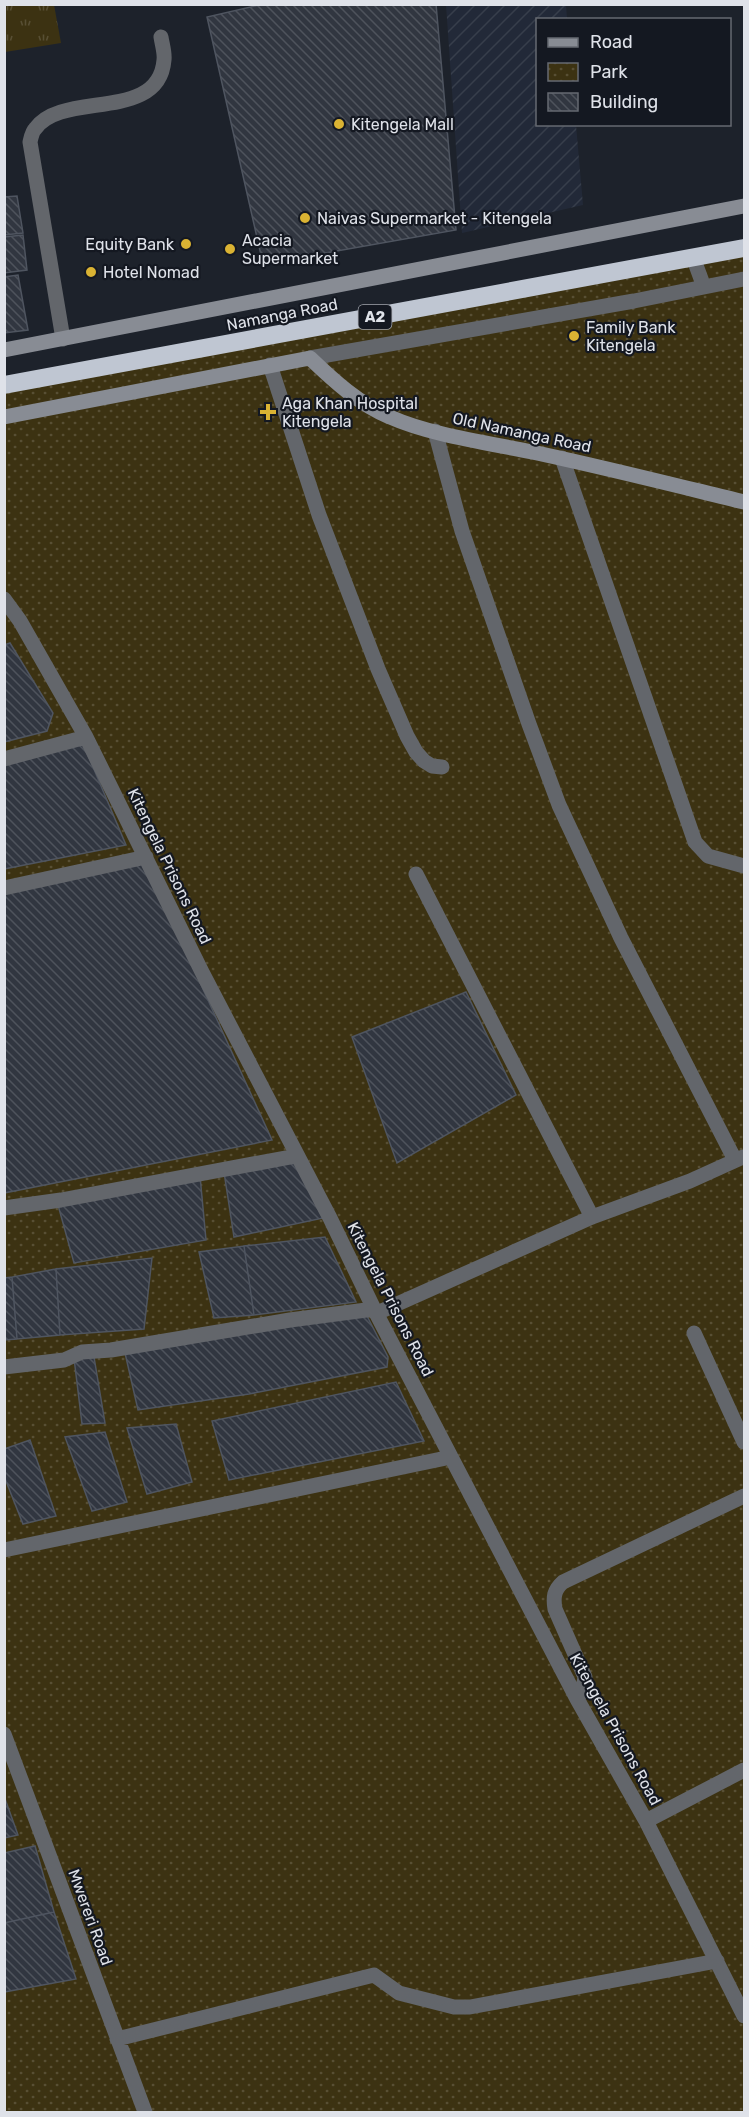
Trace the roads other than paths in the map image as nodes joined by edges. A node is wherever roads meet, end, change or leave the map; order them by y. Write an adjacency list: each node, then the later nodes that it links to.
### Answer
1 (161, 37): 7 (street)
2 (744, 206): 7 (street)
3 (744, 248): 4 (highway, Namanga Road / A2)
4 (693, 257): 6 (street); 11 (highway, Namanga Road / A2)
5 (744, 279): 6 (street)
6 (704, 287): 9 (street)
7 (63, 339): 8 (street)
8 (4, 350)
9 (310, 358): 10 (street); 13 (street, Old Namanga Road)
10 (270, 366): 12 (street); 19 (street)
11 (4, 385)
12 (4, 417)
13 (435, 431): 14 (street, Old Namanga Road); 25 (street)
14 (562, 458): 15 (street, Old Namanga Road); 21 (street)
15 (744, 502)
16 (4, 599): 17 (street, Kitengela Prisons Road)
17 (86, 737): 18 (street); 20 (street, Kitengela Prisons Road)
18 (4, 759)
19 (442, 767)
20 (146, 857): 23 (street); 24 (street, Kitengela Prisons Road)
21 (744, 867)
22 (416, 874): 27 (street)
23 (4, 888)
24 (296, 1156): 26 (street); 28 (street, Kitengela Prisons Road)
25 (740, 1158): 27 (street)
26 (4, 1208)
27 (592, 1217): 28 (street)
28 (375, 1311): 30 (street); 32 (street, Kitengela Prisons Road)
29 (694, 1333): 31 (street)
30 (4, 1367)
31 (744, 1442)
32 (451, 1457): 34 (street); 35 (street, Kitengela Prisons Road)
33 (744, 1496): 35 (street)
34 (4, 1550)
35 (577, 1699): 38 (street, Kitengela Prisons Road)
36 (4, 1734): 41 (street, Mwereri Road)
37 (744, 1770): 38 (street)
38 (646, 1821): 39 (street, Kitengela Prisons Road)
39 (717, 1961): 40 (street, Kitengela Prisons Road); 41 (street)
40 (744, 2016)
41 (117, 2039): 42 (street, Mwereri Road)
42 (145, 2112)

